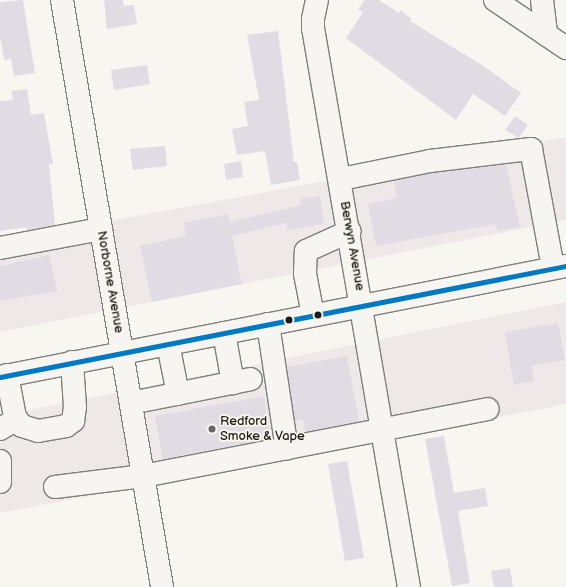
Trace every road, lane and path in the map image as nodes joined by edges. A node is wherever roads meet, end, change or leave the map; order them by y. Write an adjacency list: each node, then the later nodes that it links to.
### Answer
1 (62, 0): 8 (street, Norborne Avenue)
2 (317, 0): 7 (street, Berwyn Avenue)
3 (495, 0): 5 (street)
4 (542, 0): 5 (street)
5 (546, 35): 6 (street)
6 (566, 48)
7 (341, 179): 9 (street, Berwyn Avenue); 11 (street)
8 (101, 229): 10 (street); 17 (street, Norborne Avenue)
9 (350, 231): 12 (street, Berwyn Avenue); 13 (street)
10 (0, 248)
11 (560, 267): 12 (street)
12 (362, 306): 13 (street); 24 (street, Berwyn Avenue)
13 (313, 316): 14 (street)
14 (268, 324): 15 (street); 25 (street)
15 (224, 333): 16 (street); 20 (street)
16 (168, 344): 17 (street); 20 (street)
17 (122, 353): 18 (street); 21 (street, Norborne Avenue)
18 (72, 362): 19 (street); 23 (street)
19 (3, 376): 23 (street)
20 (178, 394): 21 (street)
21 (131, 403): 27 (street, Norborne Avenue)
22 (488, 409): 24 (street)
23 (8, 423)
24 (383, 431): 25 (street); 31 (street, Berwyn Avenue)
25 (287, 449): 27 (street)
26 (0, 461): 28 (street)
27 (143, 476): 29 (street); 30 (street, Norborne Avenue)
28 (0, 482)
29 (55, 487)
30 (162, 587)
31 (409, 587)

